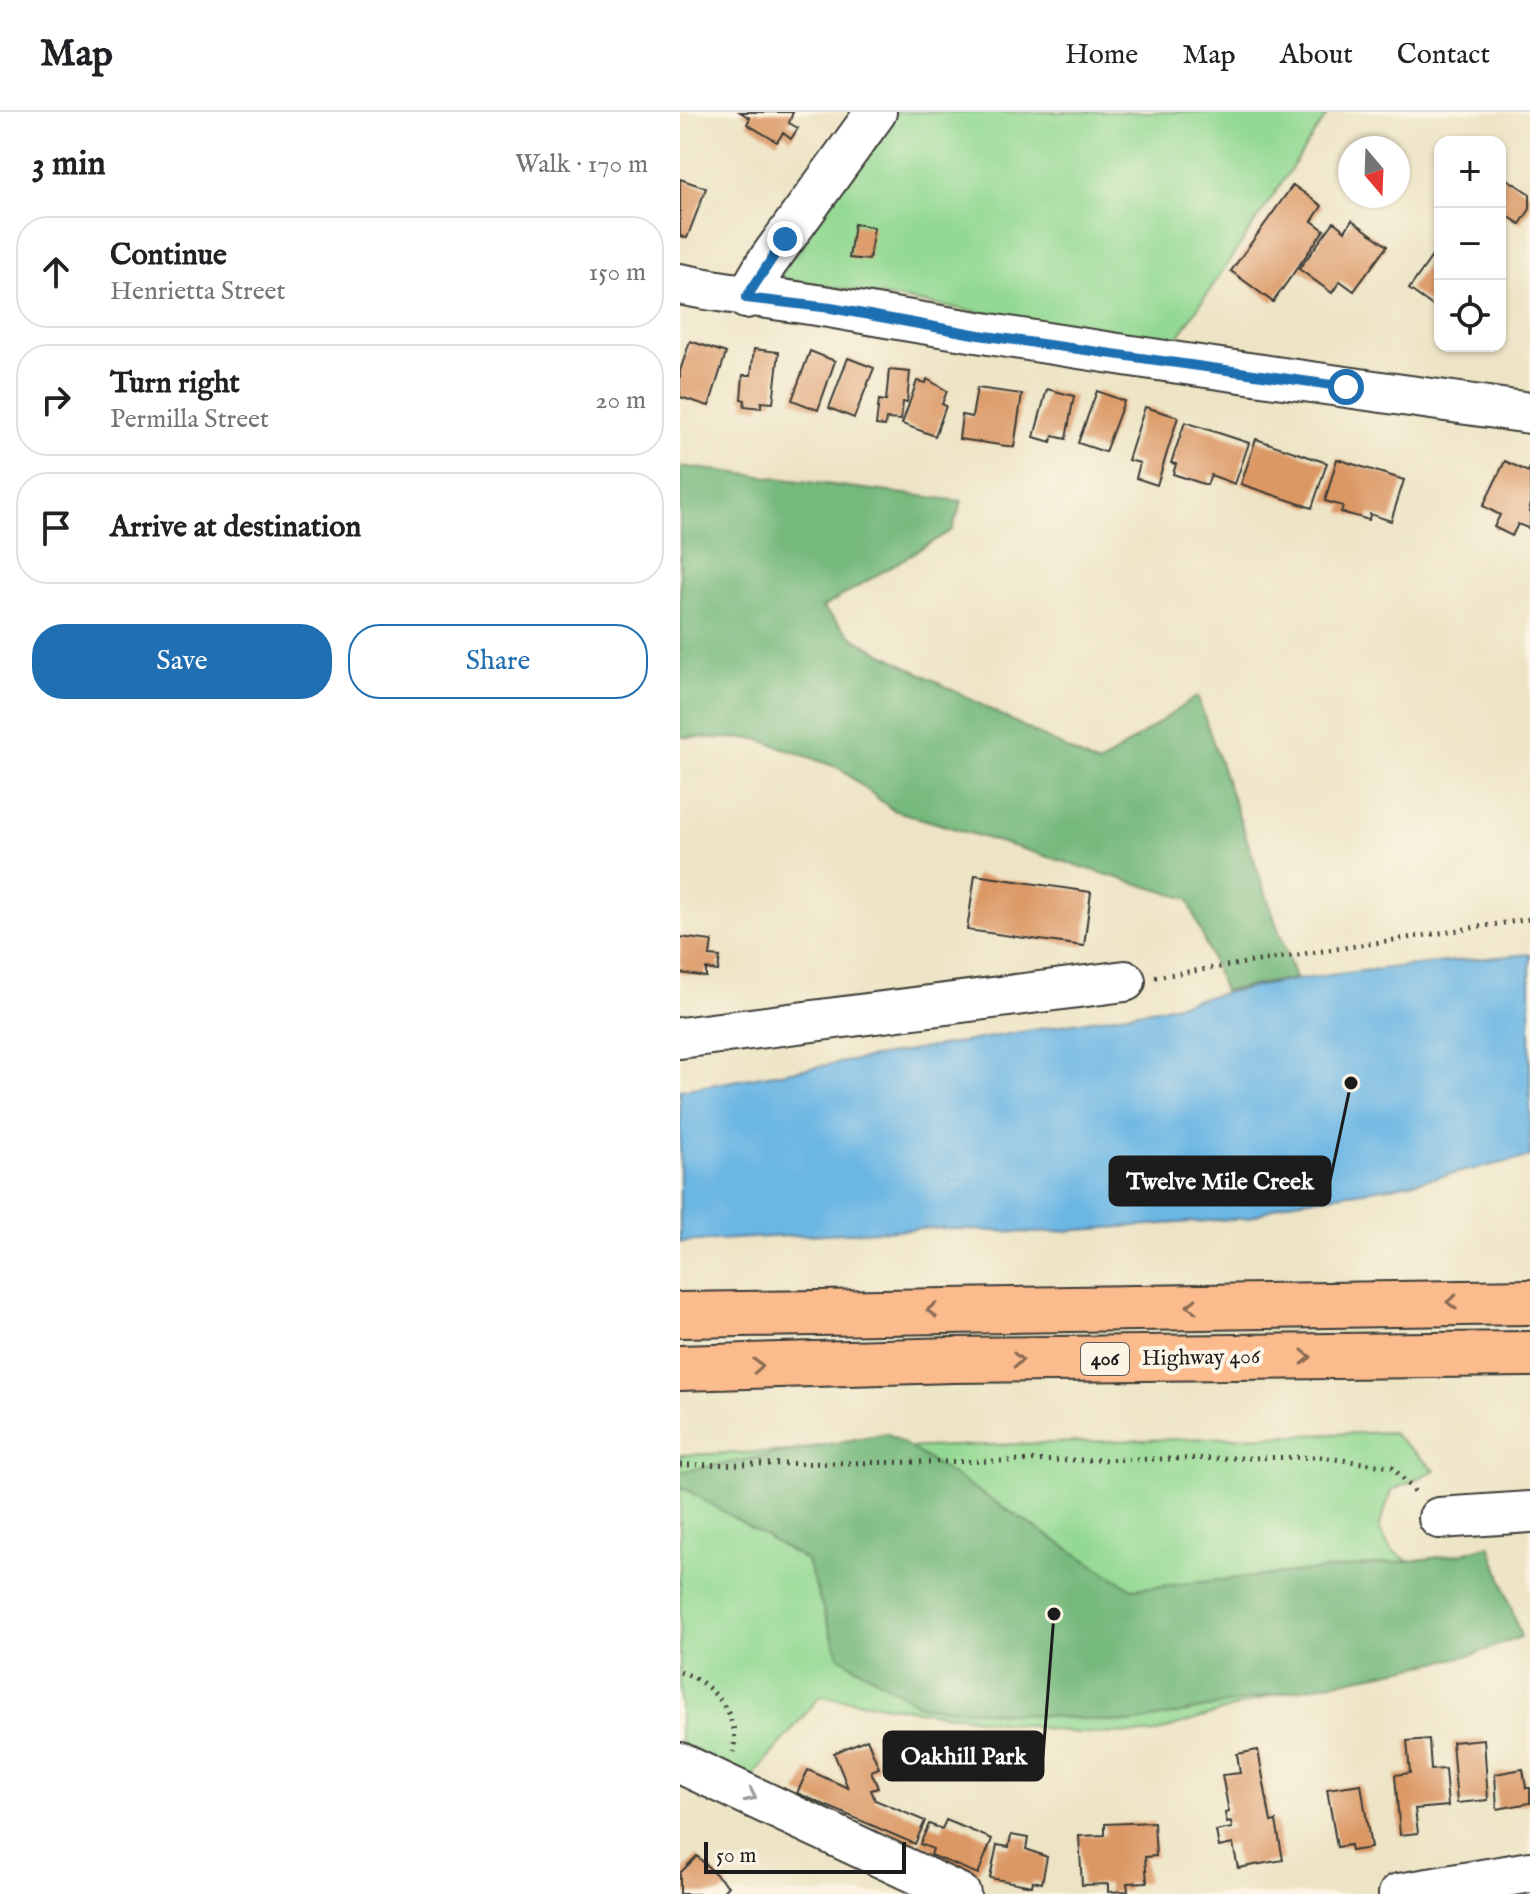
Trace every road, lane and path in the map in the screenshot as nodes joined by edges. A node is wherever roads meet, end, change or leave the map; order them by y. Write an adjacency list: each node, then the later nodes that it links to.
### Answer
1 (876, 112): 3 (street)
2 (680, 284): 3 (street)
3 (746, 298): 4 (street)
4 (1530, 413)
5 (1530, 919): 6 (path)
6 (1125, 981): 7 (street)
7 (680, 1038)
8 (1530, 1302): 9 (highway, one-way to 9)
9 (680, 1315)
10 (1530, 1354): 11 (highway, Highway 406 / 406, one-way to 10)
11 (680, 1368)
12 (680, 1465): 14 (path)
13 (1530, 1512): 14 (street)
14 (1439, 1518)
15 (680, 1672): 16 (path)
16 (730, 1761)
17 (680, 1763): 19 (street, one-way to 19)
18 (1530, 1872): 20 (street)
19 (960, 1894)
20 (1399, 1894)

